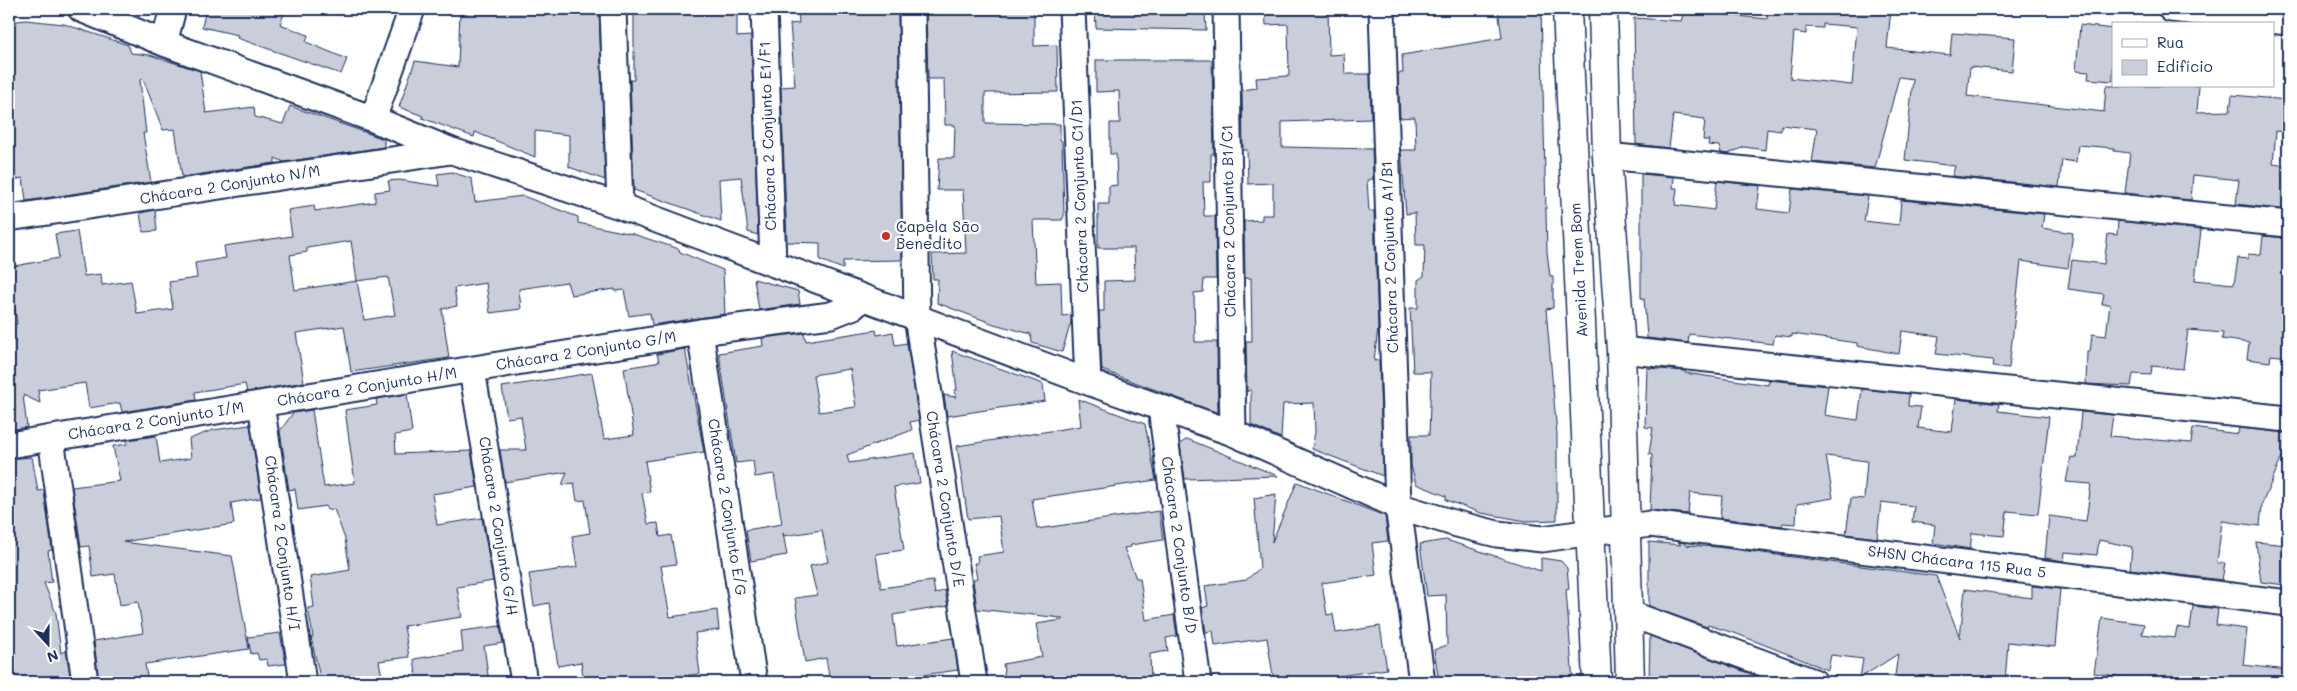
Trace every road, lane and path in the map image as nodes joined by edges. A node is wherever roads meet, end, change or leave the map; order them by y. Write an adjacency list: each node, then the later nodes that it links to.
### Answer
1 (80, 9): 14 (street)
2 (173, 9): 14 (street)
3 (412, 9): 15 (street)
4 (613, 9): 18 (street)
5 (764, 9): 21 (street, Chácara 2 Conjunto E1/F1)
6 (912, 9): 23 (street, Chácara 2 Conjunto D/E)
7 (1072, 9): 27 (street, Chácara 2 Conjunto C1/D1)
8 (1226, 9): 31 (street, Chácara 2 Conjunto B1/C1)
9 (1382, 9): 34 (street, Chácara 2 Conjunto A1/B1)
10 (1567, 9): 36 (street, Avenida Trem Bom)
11 (1603, 9): 17 (street)
12 (2171, 9): 13 (street)
13 (2288, 22)
14 (164, 43): 15 (street)
15 (373, 119): 16 (street)
16 (452, 151): 18 (street); 19 (street, Chácara 2 Conjunto N/M)
17 (1607, 156): 20 (street); 25 (street)
18 (620, 206): 21 (street)
19 (9, 218)
20 (2288, 224)
21 (773, 263): 22 (street)
22 (862, 297): 23 (street); 24 (street, Chácara 2 Conjunto G/M)
23 (917, 316): 27 (street); 43 (street, Chácara 2 Conjunto D/E)
24 (700, 332): 26 (street, Chácara 2 Conjunto G/M); 42 (street, Chácara 2 Conjunto E/G)
25 (1622, 350): 30 (street); 35 (street)
26 (472, 370): 28 (street, Chácara 2 Conjunto H/M); 41 (street, Chácara 2 Conjunto G/H)
27 (1088, 382): 29 (street)
28 (261, 404): 32 (street, Chácara 2 Conjunto I/M); 40 (street, Chácara 2 Conjunto H/I)
29 (1160, 408): 31 (street); 44 (street, Chácara 2 Conjunto B/D)
30 (2288, 419)
31 (1232, 433): 34 (street)
32 (51, 438): 33 (street, Chácara 2 Conjunto I/M); 39 (street)
33 (9, 445)
34 (1398, 506): 36 (street); 45 (street, Chácara 2 Conjunto A1/B1)
35 (1627, 527): 36 (street); 37 (street, SHSN Chácara 115 Rua 5); 38 (street)
36 (1591, 531): 46 (street, Avenida Trem Bom)
37 (2288, 603)
38 (1628, 613): 47 (street); 48 (street)
39 (85, 682)
40 (303, 682)
41 (524, 682)
42 (754, 682)
43 (974, 682)
44 (1198, 682)
45 (1422, 682)
46 (1597, 682)
47 (1630, 682)
48 (1814, 682)

